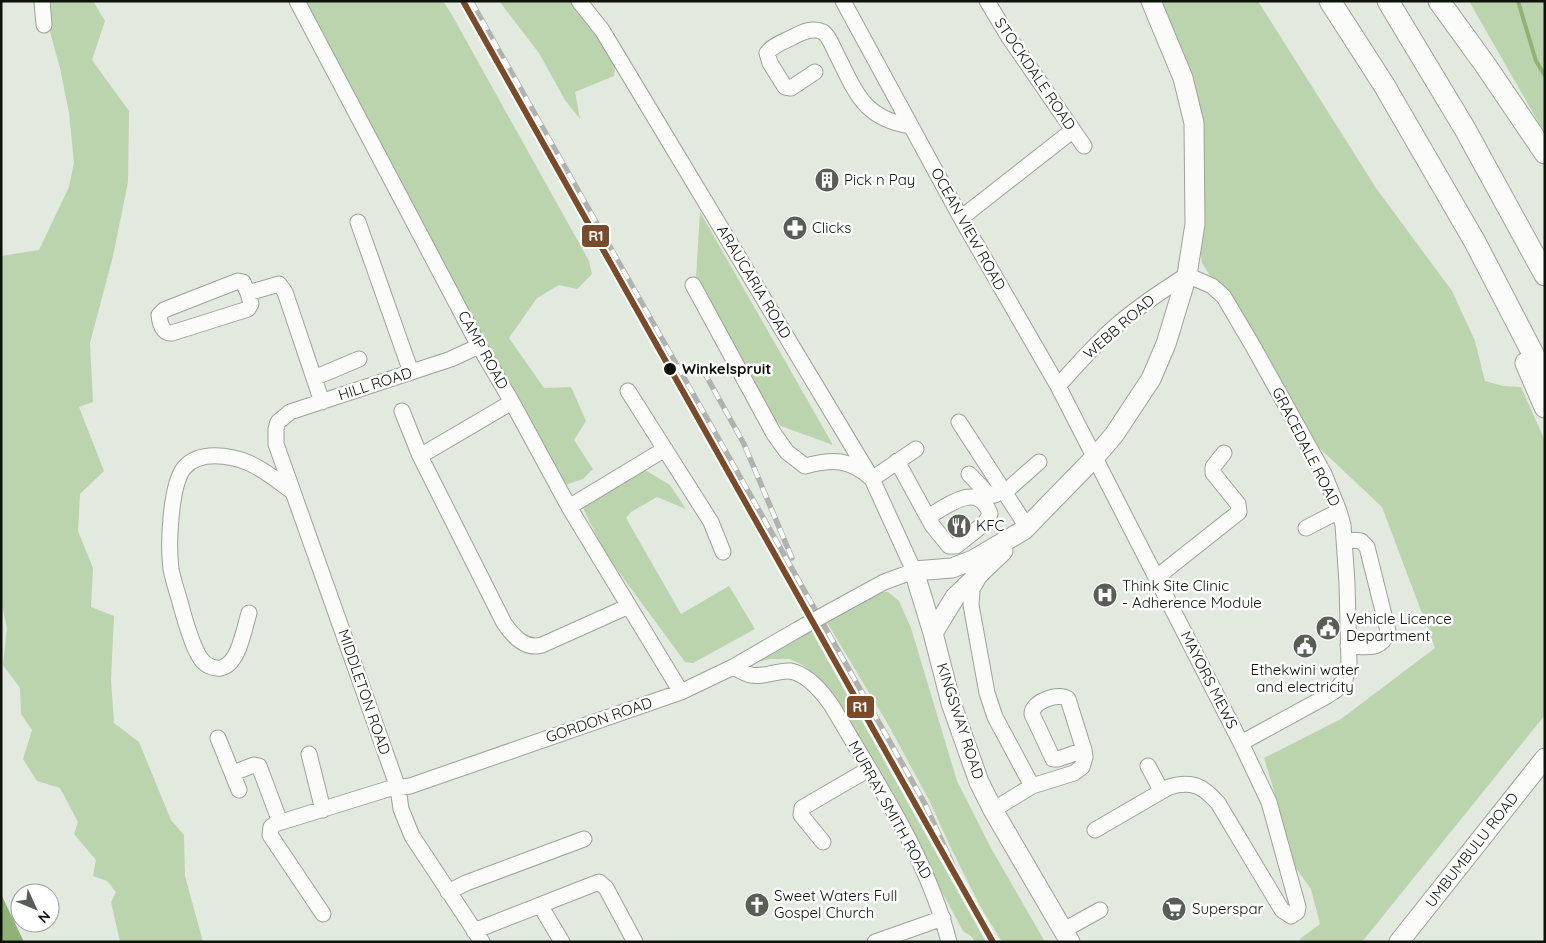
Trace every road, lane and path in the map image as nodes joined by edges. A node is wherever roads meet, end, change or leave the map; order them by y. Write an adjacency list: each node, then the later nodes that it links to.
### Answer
1 (42, 1): 10 (street)
2 (297, 1): 23 (street, CAMP ROAD)
3 (579, 1): 44 (street, ARAUCARIA ROAD)
4 (843, 1): 12 (street, OCEAN VIEW ROAD)
5 (987, 1): 13 (street, STOCKDALE ROAD)
6 (1151, 1): 20 (main road)
7 (1330, 1): 18 (highway)
8 (1388, 1): 19 (highway)
9 (1439, 1): 15 (highway)
10 (44, 25)
11 (815, 72): 12 (street)
12 (911, 126): 16 (street, OCEAN VIEW ROAD)
13 (1072, 131): 14 (street, STOCKDALE ROAD); 16 (street)
14 (1084, 146)
15 (1545, 153)
16 (961, 218): 28 (street, OCEAN VIEW ROAD)
17 (358, 222): 25 (street)
18 (1475, 242): 26 (highway); 32 (highway)
19 (1545, 275)
20 (1188, 276): 28 (street, WEBB ROAD); 40 (main road); 48 (street, GRACEDALE ROAD)
21 (693, 285): 44 (street)
22 (248, 293): 22 (street); 27 (street)
23 (479, 346): 25 (street, HILL ROAD); 31 (street, CAMP ROAD)
24 (359, 359): 27 (street)
25 (411, 372): 30 (street, HILL ROAD)
26 (1545, 377)
27 (314, 378): 30 (street)
28 (1058, 386): 40 (street, OCEAN VIEW ROAD)
29 (628, 391): 36 (street)
30 (322, 402): 35 (street, HILL ROAD)
31 (512, 402): 39 (street); 47 (street, CAMP ROAD)
32 (1545, 407)
33 (402, 411): 39 (street)
34 (959, 422): 45 (street)
35 (276, 429): 46 (street, MIDDLETON ROAD)
36 (666, 449): 47 (street); 53 (street)
37 (916, 449): 41 (street)
38 (1224, 453): 56 (street)
39 (420, 456): 57 (street)
40 (1095, 457): 51 (main road); 56 (street, MAYORS MEWS)
41 (897, 462): 44 (street); 49 (street)
42 (1039, 462): 45 (street)
43 (970, 474): 45 (street)
44 (872, 478): 54 (street, ARAUCARIA ROAD)
45 (1004, 491): 51 (street)
46 (294, 492): 58 (street); 72 (street, MIDDLETON ROAD)
47 (569, 507): 57 (street, CAMP ROAD)
48 (1339, 511): 50 (street); 52 (street, GRACEDALE ROAD)
49 (928, 517)
50 (1306, 528)
51 (1025, 529): 54 (main road); 55 (main road)
52 (1344, 538): 60 (street, GRACEDALE ROAD); 60 (street)
53 (723, 552)
54 (914, 571): 59 (main road, KINGSWAY ROAD); 61 (street, GORDON ROAD, bridge)
55 (982, 571): 59 (main road); 71 (street)
56 (1157, 577): 64 (street, MAYORS MEWS)
57 (629, 606): 62 (street, CAMP ROAD)
58 (249, 613)
59 (933, 633): 76 (main road, KINGSWAY ROAD)
60 (1348, 646): 64 (street, GRACEDALE ROAD)
61 (733, 667): 62 (street, GORDON ROAD); 69 (street, MURRAY SMITH ROAD)
62 (681, 692): 72 (street, GORDON ROAD)
63 (218, 738): 70 (street)
64 (1241, 743): 74 (street, MAYORS MEWS)
65 (1084, 750): 71 (street)
66 (309, 754): 75 (street)
67 (1545, 758): 92 (main road, UMBUMBULU ROAD)
68 (1148, 766): 74 (street)
69 (869, 769): 80 (street); 85 (street, MURRAY SMITH ROAD)
70 (233, 773): 73 (street); 77 (street)
71 (1032, 786): 76 (street)
72 (398, 788): 75 (street, GORDON ROAD); 81 (street, MIDDLETON ROAD)
73 (239, 790)
74 (1161, 790): 78 (street)
75 (323, 810): 77 (street, GORDON ROAD)
76 (993, 810): 87 (main road, KINGSWAY ROAD)
77 (275, 826): 84 (street)
78 (1095, 830)
79 (584, 839): 81 (street)
80 (823, 842)
81 (448, 892): 86 (street, MIDDLETON ROAD)
82 (540, 905): 86 (street); 88 (street); 89 (street)
83 (1100, 910): 87 (street)
84 (324, 914)
85 (943, 918): 90 (street); 91 (street, MURRAY SMITH ROAD)
86 (478, 936)
87 (1067, 936)
88 (562, 942)
89 (635, 942)
90 (875, 942)
91 (949, 942)
92 (1399, 942)

